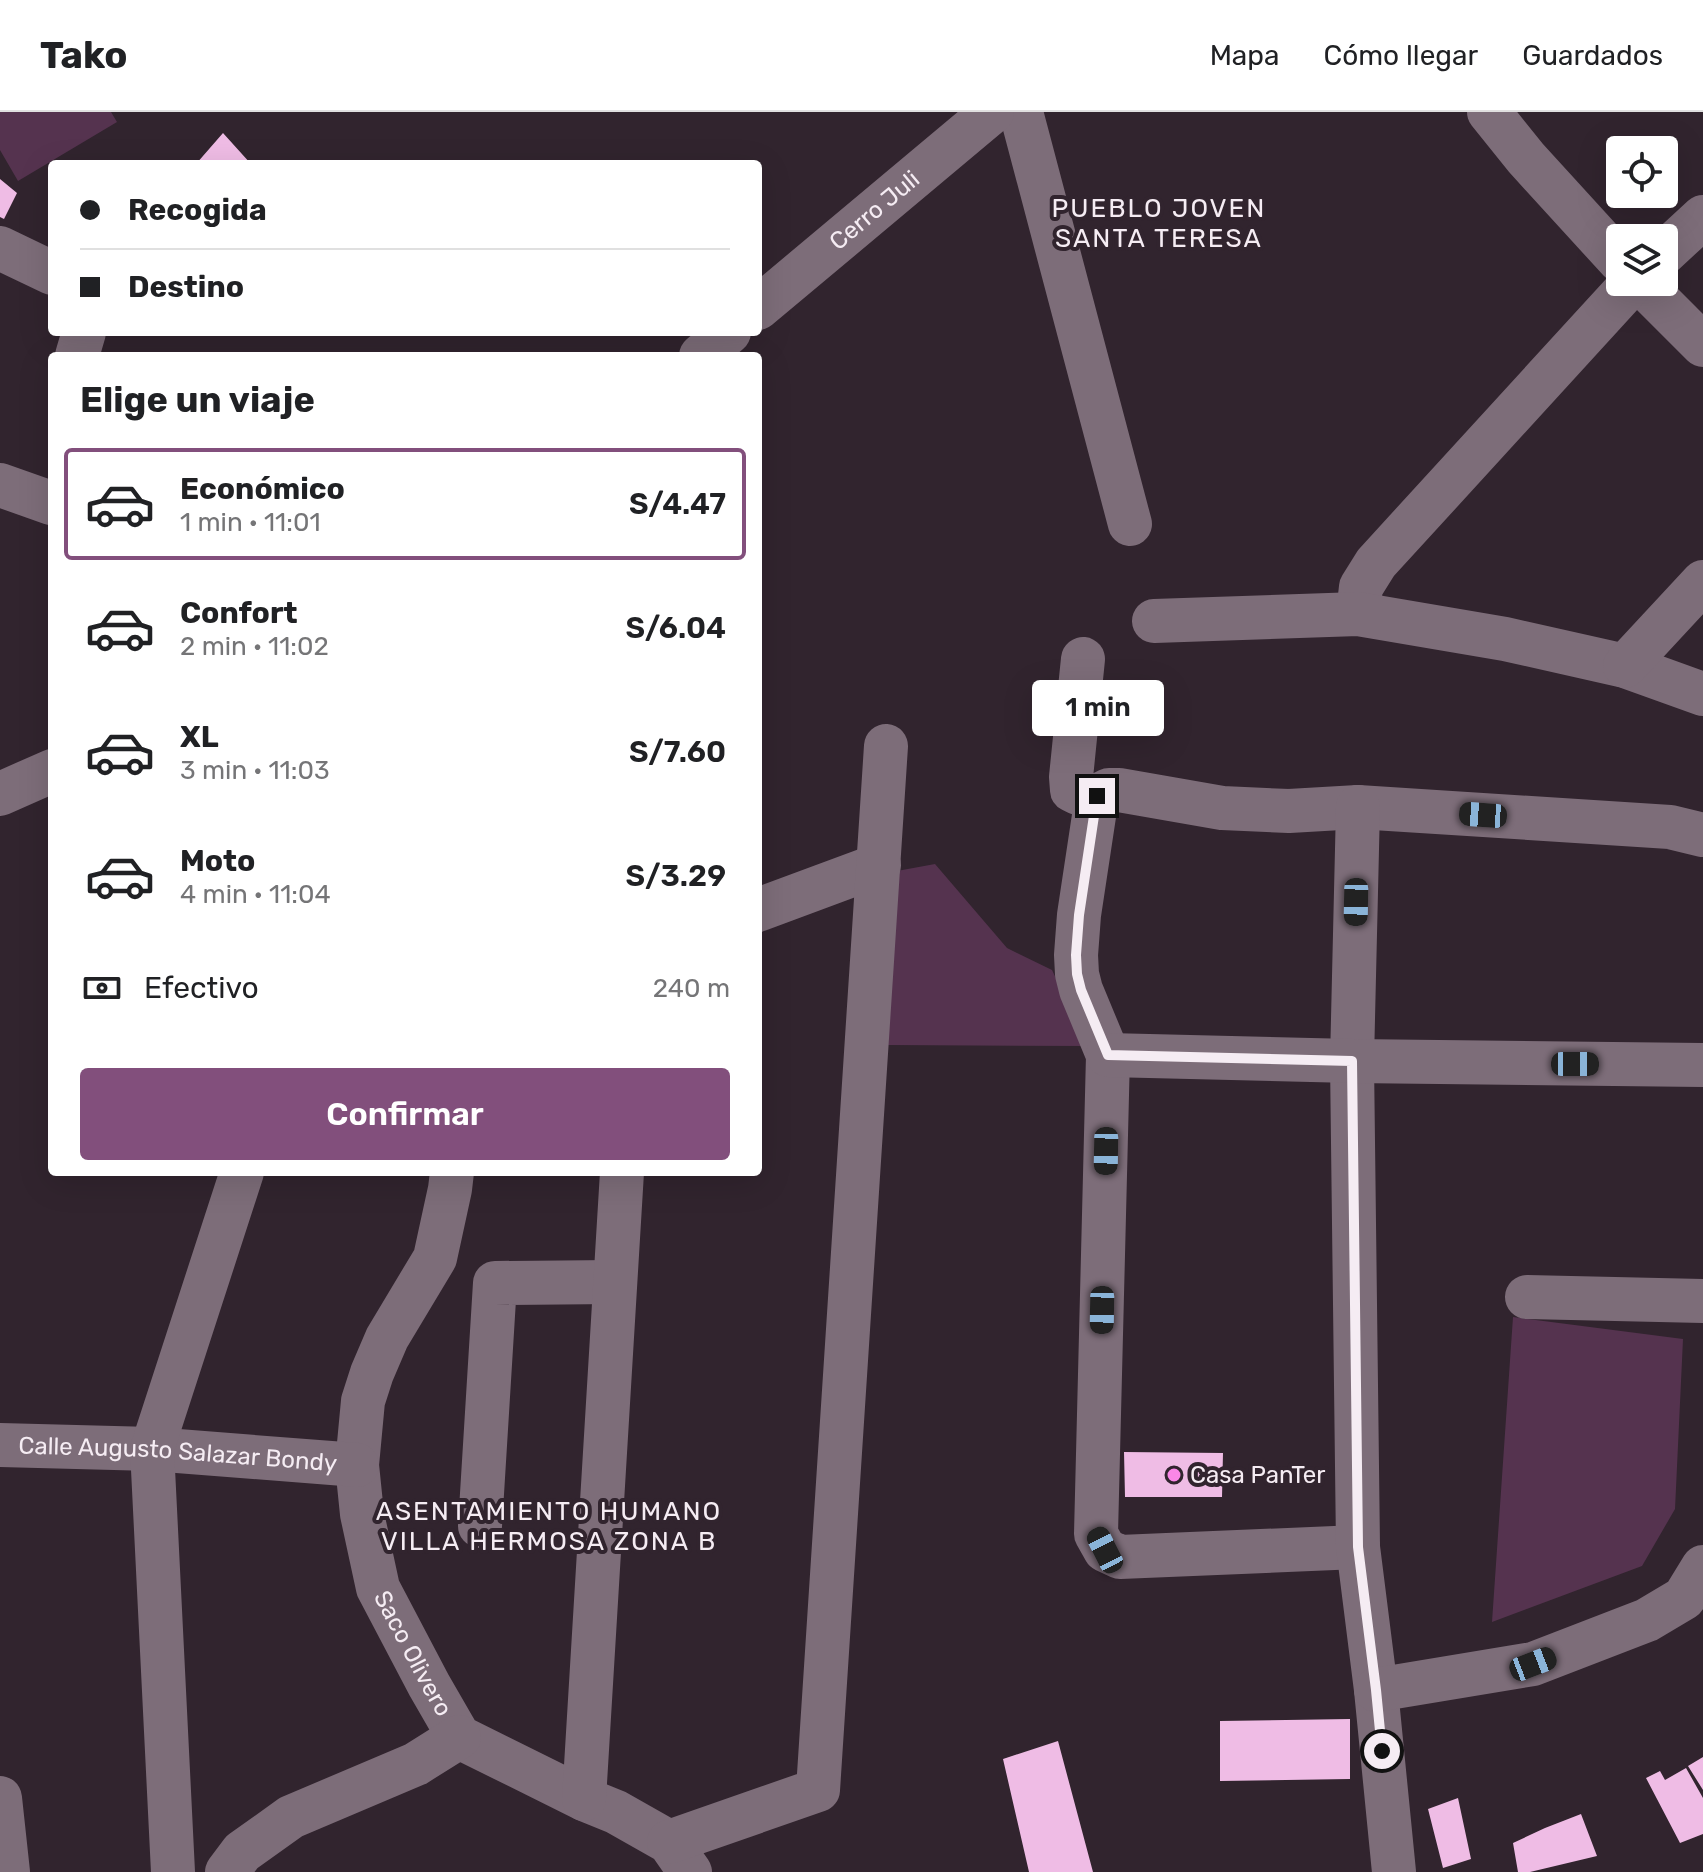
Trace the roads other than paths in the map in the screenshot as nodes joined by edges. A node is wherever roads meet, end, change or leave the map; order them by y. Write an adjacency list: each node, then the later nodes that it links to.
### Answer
1 (992, 112): 11 (street, Cerro Juli)
2 (1021, 112): 17 (street)
3 (1489, 112): 6 (street)
4 (1703, 217): 5 (street)
5 (1678, 240)
6 (1606, 246)
7 (0, 248): 8 (street)
8 (48, 271)
9 (1620, 296): 19 (street)
10 (1654, 296): 13 (street)
11 (762, 305)
12 (724, 336): 14 (street)
13 (1703, 345)
14 (706, 352)
15 (0, 485): 16 (street)
16 (48, 503)
17 (1130, 524)
18 (1703, 582): 22 (street)
19 (1358, 614): 20 (street); 22 (street)
20 (1154, 621)
21 (1083, 659): 27 (street)
22 (1625, 666): 23 (street)
23 (1703, 694)
24 (886, 746): 30 (street)
25 (48, 773): 26 (street)
26 (0, 794)
27 (1097, 796): 28 (street); 32 (street)
28 (1358, 807): 29 (street); 33 (street)
29 (1703, 835)
30 (879, 865): 31 (street); 51 (street)
31 (762, 909)
32 (1108, 1055): 33 (street); 45 (street)
33 (1352, 1061): 34 (street); 45 (street)
34 (1703, 1065)
35 (241, 1176): 42 (street)
36 (452, 1176): 43 (street, Saco Olivero)
37 (622, 1176): 38 (street)
38 (614, 1282): 44 (street); 50 (street)
39 (1527, 1297): 40 (street)
40 (1703, 1301)
41 (0, 1445): 42 (street, Calle Augusto Salazar Bondy)
42 (152, 1449): 43 (street, Calle Augusto Salazar Bondy); 53 (street)
43 (357, 1465): 48 (street, Saco Olivero)
44 (480, 1526)
45 (1358, 1547): 47 (street)
46 (1703, 1567): 47 (street)
47 (1376, 1690): 55 (street)
48 (459, 1737): 50 (street, Saco Olivero); 54 (street)
49 (0, 1798): 52 (street)
50 (584, 1799): 51 (street, Saco Olivero)
51 (680, 1857)
52 (8, 1872)
53 (173, 1872)
54 (227, 1872)
55 (1394, 1872)

